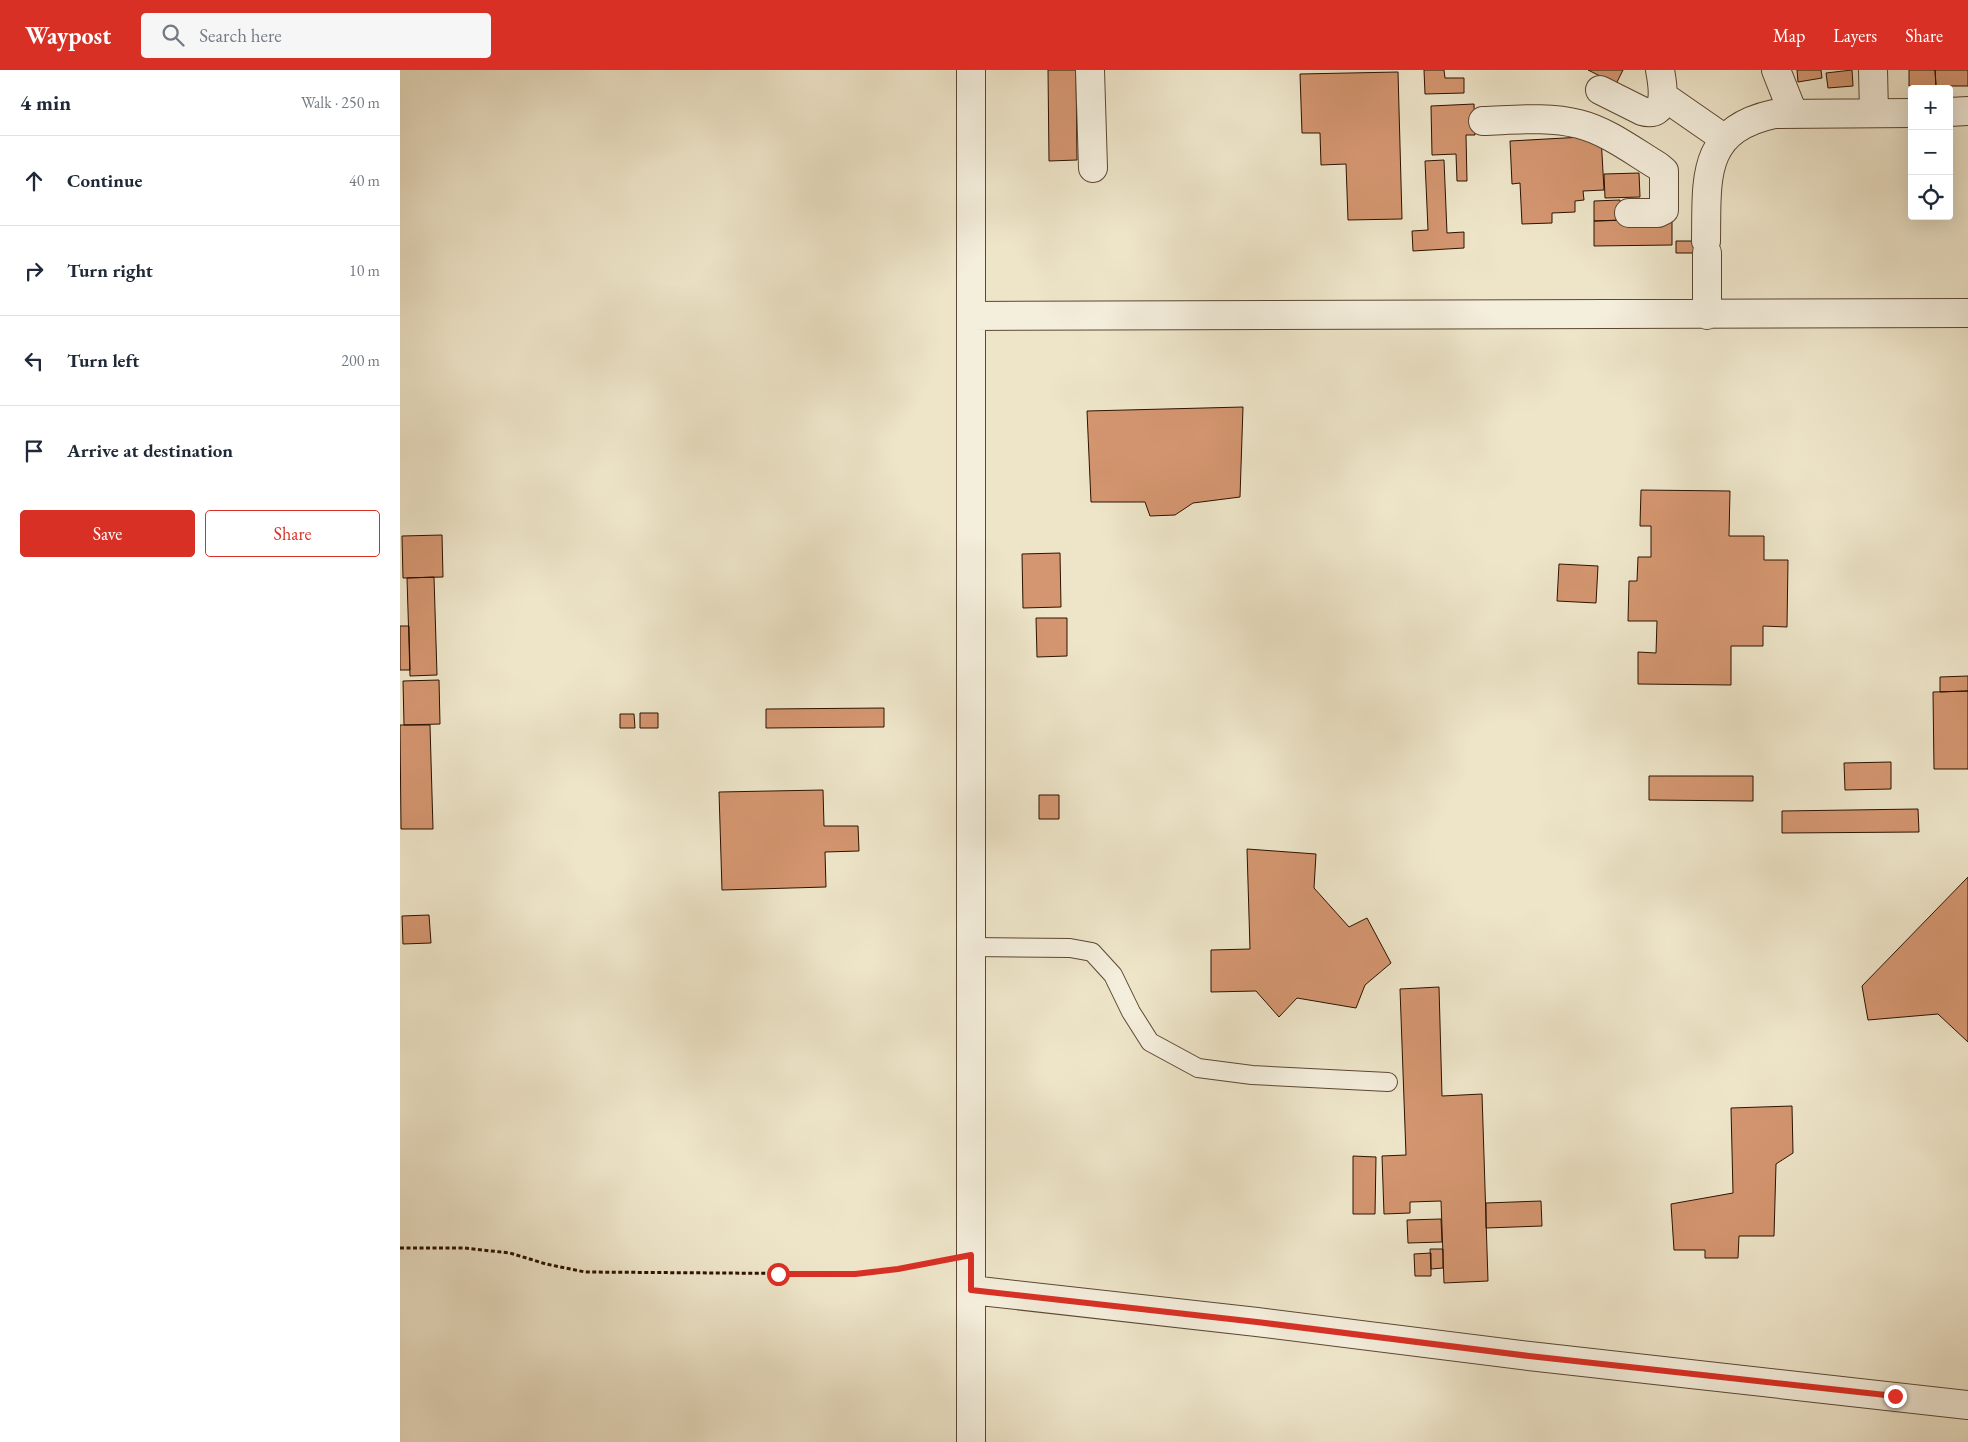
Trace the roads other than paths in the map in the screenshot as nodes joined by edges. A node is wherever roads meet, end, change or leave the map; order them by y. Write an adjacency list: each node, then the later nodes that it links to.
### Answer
1 (971, 70): 21 (street)
2 (1090, 70): 15 (street)
3 (1660, 70): 7 (street)
4 (1776, 70): 10 (street)
5 (1872, 70): 12 (street)
6 (1600, 90): 7 (street)
7 (1663, 96): 14 (street)
8 (1968, 111): 9 (street)
9 (1953, 112)
10 (1793, 113): 12 (street); 14 (street)
11 (1908, 113): 12 (street)
12 (1874, 114)
13 (1483, 121): 16 (street)
14 (1725, 139): 17 (street)
15 (1093, 168)
16 (1665, 190): 17 (street); 18 (street)
17 (1707, 191): 20 (street)
18 (1629, 213)
19 (1968, 313): 20 (street)
20 (1707, 315): 21 (street)
21 (971, 316): 22 (street)
22 (971, 947): 23 (lane); 24 (street)
23 (1388, 1082)
24 (971, 1290): 25 (street); 26 (street)
25 (1968, 1404)
26 (971, 1442)

